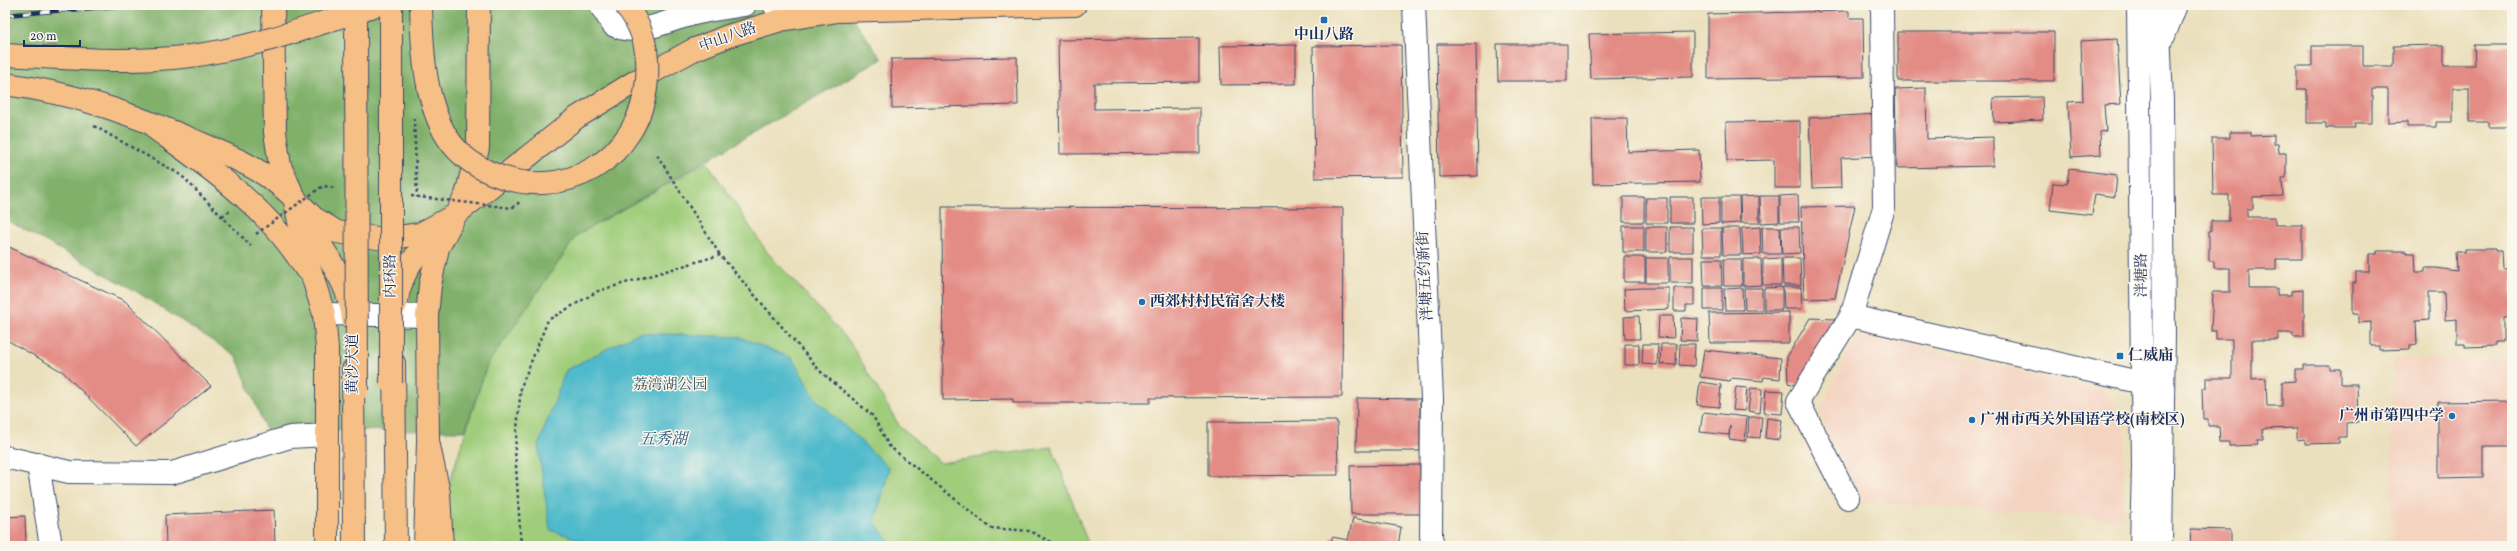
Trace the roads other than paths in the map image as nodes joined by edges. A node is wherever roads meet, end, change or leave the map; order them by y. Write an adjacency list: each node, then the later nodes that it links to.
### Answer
1 (273, 5): 22 (main road)
2 (356, 5): 41 (main road, bridge)
3 (376, 5): 18 (main road, bridge)
4 (391, 5): 42 (main road, 内环路, bridge)
5 (421, 5): 8 (main road, bridge)
6 (479, 5): 24 (main road)
7 (600, 5): 9 (street)
8 (625, 5)
9 (745, 5)
10 (774, 5): 17 (street)
11 (1075, 5): 17 (main road, 中山八路)
12 (1414, 5): 46 (street, 泮塘五约新街)
13 (1882, 5): 32 (street)
14 (2138, 5): 33 (street, 泮塘路)
15 (2158, 5): 19 (street)
16 (2176, 5): 19 (street)
17 (838, 11): 24 (main road, 中山八路)
18 (5, 55)
19 (2160, 56): 48 (street)
20 (5, 84): 21 (main road)
21 (140, 118): 22 (main road); 23 (main road)
22 (294, 196): 24 (main road); 25 (main road); 26 (main road, 黄沙大道)
23 (252, 202): 25 (main road); 27 (main road)
24 (455, 215): 30 (main road); 31 (main road)
25 (303, 240): 26 (main road); 27 (main road)
26 (342, 283): 29 (main road, 黄沙大道)
27 (318, 289): 28 (main road)
28 (324, 314): 29 (street); 34 (main road)
29 (352, 314): 30 (street); 41 (main road, 黄沙大道)
30 (394, 315): 31 (street); 43 (main road)
31 (427, 316): 35 (main road)
32 (1851, 316): 33 (street); 38 (street)
33 (2143, 384): 47 (street, 泮塘路)
34 (327, 435): 37 (street); 40 (main road)
35 (428, 441): 44 (main road); 45 (main road)
36 (5, 457): 37 (street)
37 (38, 464): 39 (street)
38 (1848, 498)
39 (51, 546)
40 (327, 546)
41 (356, 546)
42 (392, 546)
43 (396, 546)
44 (425, 546)
45 (442, 546)
46 (1433, 546)
47 (2141, 546)
48 (2162, 546)

